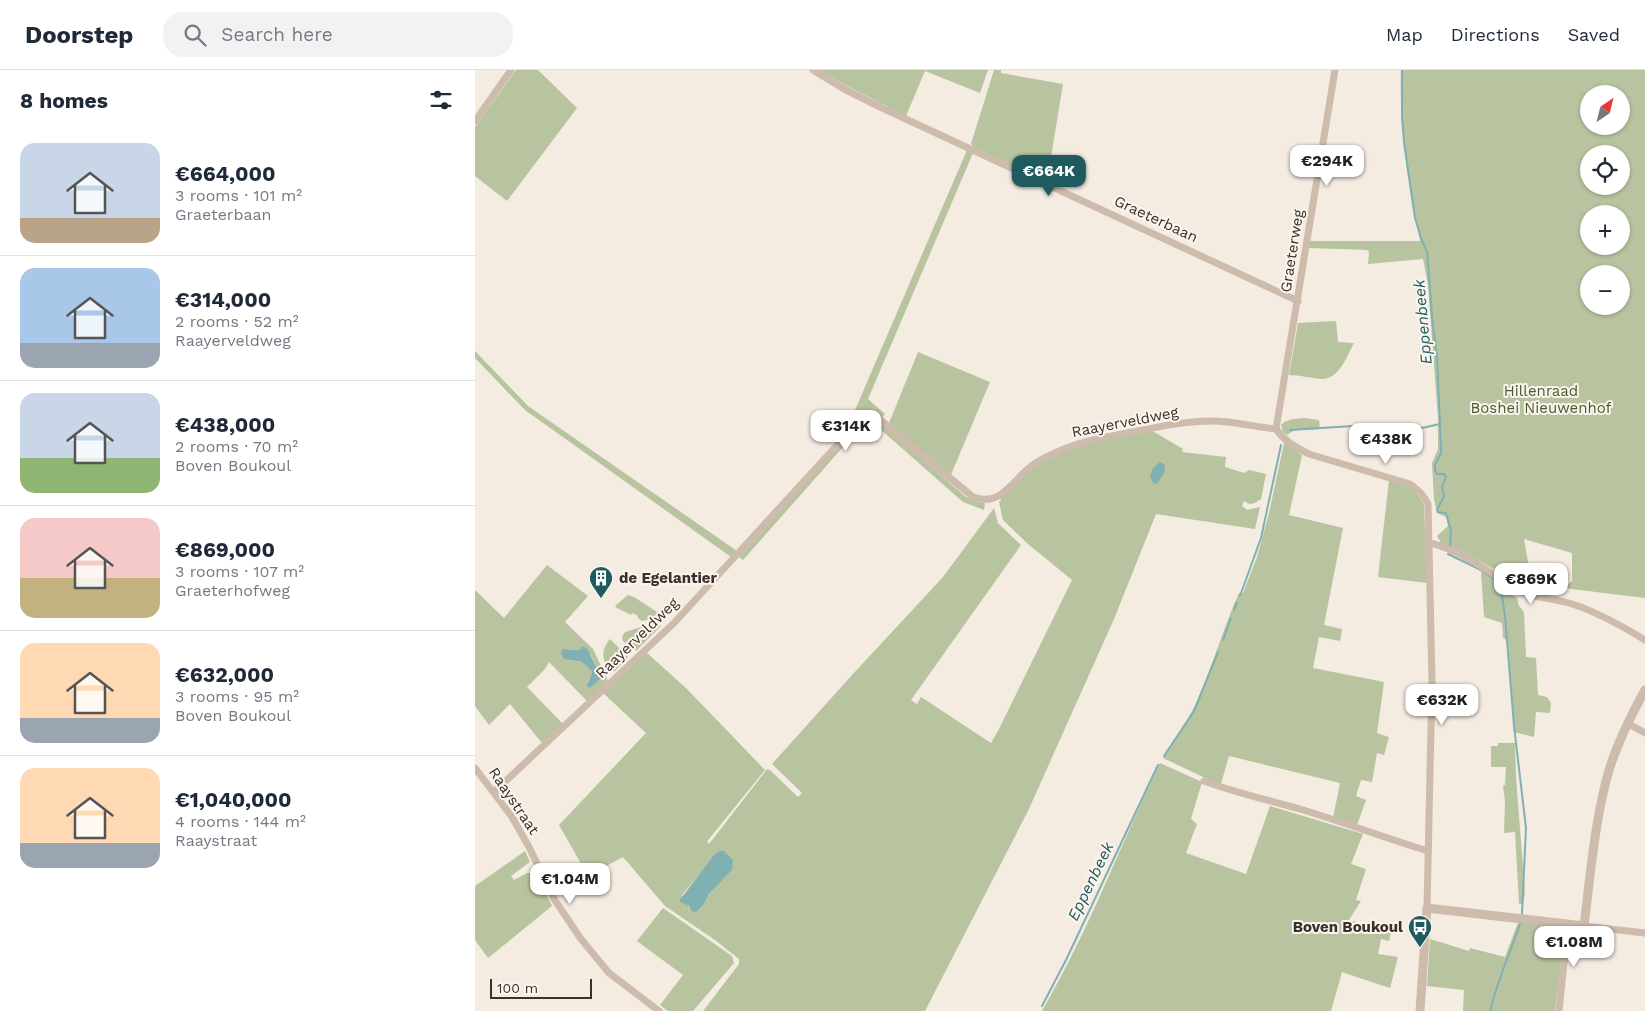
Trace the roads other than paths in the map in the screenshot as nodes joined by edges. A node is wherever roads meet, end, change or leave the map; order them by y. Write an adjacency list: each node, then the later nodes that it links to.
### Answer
1 (511, 70): 4 (street)
2 (813, 70): 5 (street, Graeterbaan)
3 (1335, 70): 5 (street, Graeterweg)
4 (475, 121)
5 (1298, 300): 6 (street, Graeterweg)
6 (1278, 432): 7 (street); 14 (street, Raayerveldweg)
7 (1430, 543): 8 (street); 15 (street)
8 (1645, 640)
9 (1645, 690): 10 (street)
10 (1627, 723): 11 (street); 18 (street)
11 (1645, 733)
12 (475, 768): 14 (street, Raaystraat)
13 (1204, 781): 15 (street)
14 (494, 792): 20 (street, Raaystraat)
15 (1428, 851): 16 (street)
16 (1427, 908): 17 (street); 21 (street)
17 (1568, 924): 18 (street); 22 (street)
18 (1584, 926): 19 (street)
19 (1645, 933)
20 (659, 1011)
21 (1420, 1011)
22 (1559, 1011)

